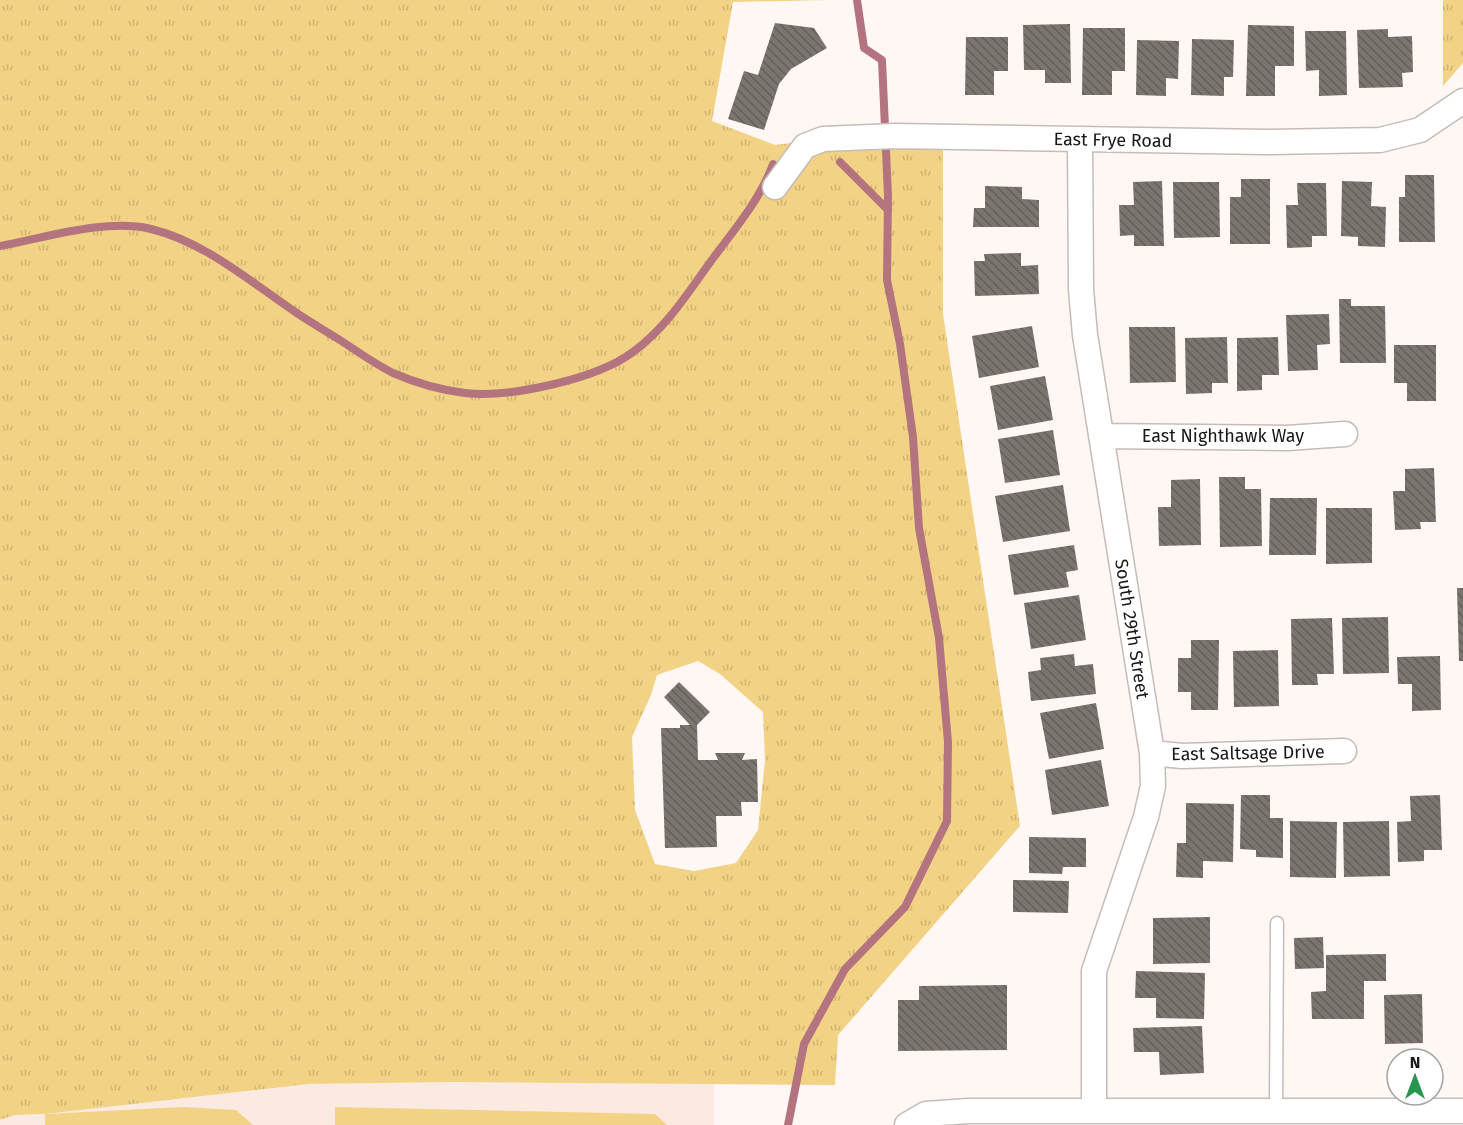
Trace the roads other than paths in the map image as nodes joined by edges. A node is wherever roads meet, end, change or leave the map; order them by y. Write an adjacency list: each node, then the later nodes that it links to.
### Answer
1 (1463, 101): 2 (street, East Frye Road)
2 (1080, 140): 3 (street, East Frye Road); 5 (street, South 29th Street)
3 (775, 187)
4 (1345, 434): 5 (street, East Nighthawk Way)
5 (1101, 436): 7 (street, South 29th Street)
6 (1344, 751): 7 (street, East Saltsage Drive)
7 (1152, 753): 9 (street, South 29th Street)
8 (1277, 923): 11 (lane)
9 (1094, 1111): 11 (street); 12 (street)
10 (1463, 1111): 11 (street)
11 (1276, 1112)
12 (907, 1125)

